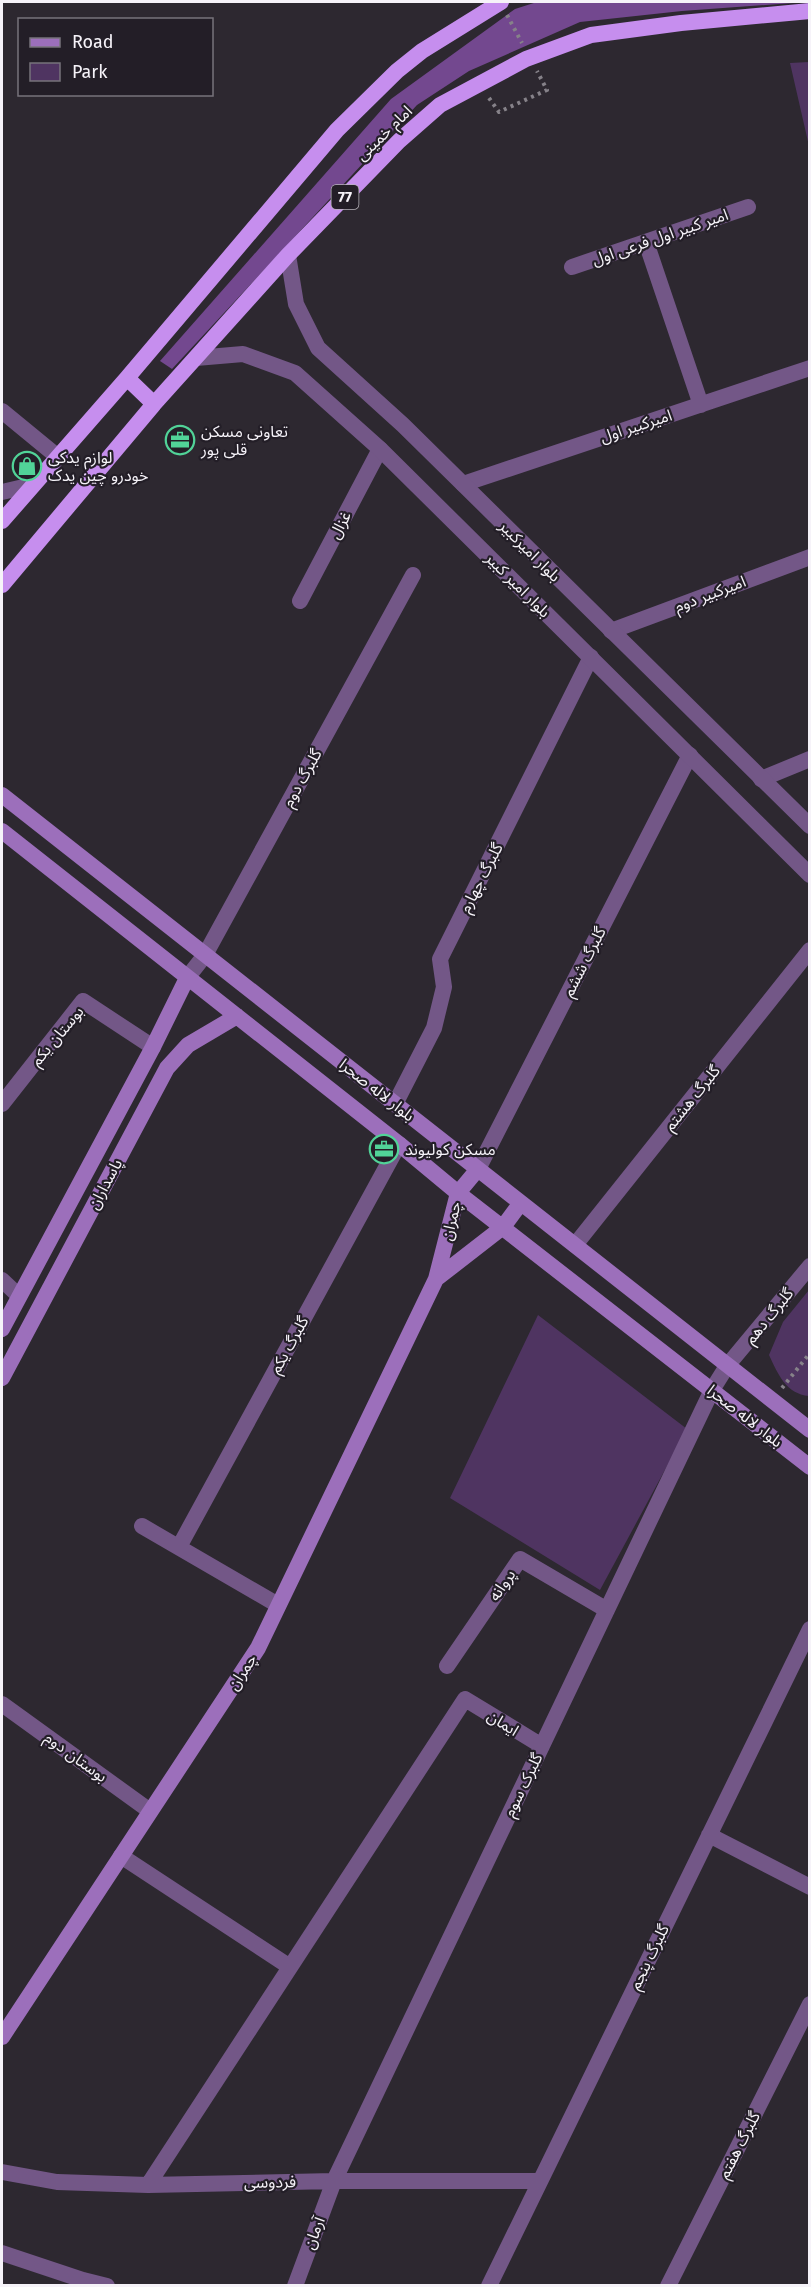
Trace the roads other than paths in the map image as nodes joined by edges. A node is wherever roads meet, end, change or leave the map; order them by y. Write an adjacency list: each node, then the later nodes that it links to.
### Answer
1 (501, 2): 9 (highway, امام خمینی)
2 (810, 11): 5 (highway, امام خمینی / 77)
3 (748, 207): 4 (street, امیر کبیر اول فرعی اول)
4 (646, 242): 6 (street, امیر کبیر اول فرعی اول); 11 (street)
5 (288, 255): 7 (highway, امام خمینی / 77); 15 (street, بلوار امیرکبیر)
6 (572, 267)
7 (196, 358): 10 (highway, امام خمینی / 77); 13 (street, بلوار امیر کبیر)
8 (810, 368): 11 (street, امیرکبیر اول)
9 (127, 378): 10 (highway); 14 (highway, امام خمینی)
10 (154, 404): 21 (highway, امام خمینی / 77)
11 (701, 405): 15 (street, امیرکبیر اول)
12 (2, 411): 14 (street)
13 (380, 449): 22 (street, غزال); 24 (street, بلوار امیر کبیر)
14 (58, 457): 16 (highway, امام خمینی)
15 (463, 484): 23 (street, بلوار امیرکبیر)
16 (32, 485): 17 (street); 18 (highway, امام خمینی)
17 (2, 492)
18 (2, 521)
19 (810, 556): 23 (street, امیرکبیر دوم)
20 (414, 575): 33 (street, گلبرگ دوم)
21 (2, 585)
22 (300, 601)
23 (611, 631): 27 (street, بلوار امیرکبیر)
24 (591, 657): 25 (street, بلوار امیر کبیر); 38 (street, گلبرگ چهارم)
25 (690, 754): 31 (street, بلوار امیر کبیر); 40 (street, گلبرگ ششم)
26 (810, 759): 27 (street)
27 (761, 779): 29 (street, بلوار امیرکبیر)
28 (2, 795): 33 (main road, بلوار لاله صحرا)
29 (810, 826)
30 (2, 831): 34 (main road, بلوار لاله صحرا)
31 (808, 869)
32 (810, 950): 44 (street, گلبرگ هشتم)
33 (205, 955): 34 (street, گلبرگ دوم); 38 (main road, بلوار لاله صحرا)
34 (187, 978): 35 (main road, بلوار لاله صحرا); 36 (main road, پاسداران)
35 (237, 1016): 39 (main road, بلوار لاله صحرا); 49 (main road, پاسداران)
36 (153, 1047): 37 (street, بوستان یکم); 48 (main road, پاسداران)
37 (2, 1104)
38 (395, 1104): 40 (main road, بلوار لاله صحرا)
39 (399, 1144): 41 (main road, بلوار لاله صحرا); 57 (street, گلبرگ یکم)
40 (478, 1169): 41 (main road, چمران); 42 (main road, بلوار لاله صحرا)
41 (458, 1193): 43 (main road, بلوار لاله صحرا); 46 (main road, چمران)
42 (520, 1204): 43 (main road, چمران); 44 (main road, بلوار لاله صحرا)
43 (503, 1227): 46 (main road, چمران); 53 (main road, بلوار لاله صحرا)
44 (574, 1245): 51 (main road, بلوار لاله صحرا)
45 (810, 1266): 51 (street, گلبرگ دهم)
46 (436, 1279): 58 (main road, چمران)
47 (2, 1280): 48 (street)
48 (19, 1296): 49 (main road); 50 (main road, پاسداران)
49 (39, 1307): 52 (main road, پاسداران)
50 (2, 1329)
51 (728, 1366): 53 (street, گلبرگ دهم); 54 (main road, بلوار لاله صحرا)
52 (2, 1378)
53 (712, 1390): 55 (main road, بلوار لاله صحرا); 59 (street, گلبرک سوم)
54 (809, 1428)
55 (810, 1467)
56 (142, 1526): 57 (street)
57 (179, 1547): 58 (street)
58 (278, 1605): 64 (main road, چمران)
59 (607, 1610): 61 (street, پروانه); 63 (street, گلبرک سوم)
60 (810, 1629): 65 (street, گلبرگ پنجم)
61 (447, 1666)
62 (4, 1709): 64 (street, بوستان دوم)
63 (542, 1746): 68 (street, ایمان); 72 (street, گلبرک سوم)
64 (150, 1811): 66 (main road, چمران)
65 (709, 1835): 67 (street); 73 (street, گلبرگ پنجم)
66 (121, 1856): 68 (street); 70 (main road, چمران)
67 (810, 1887)
68 (290, 1967): 74 (street)
69 (810, 2004): 79 (street, گلبرگ هفتم)
70 (2, 2037)
71 (2, 2172): 74 (street, فردوسی)
72 (334, 2181): 73 (street, فردوسی); 74 (street, فردوسی); 77 (street, آرمان)
73 (540, 2181): 78 (street, گلبرگ پنجم)
74 (148, 2185)
75 (2, 2253): 76 (street)
76 (107, 2286)
77 (295, 2286)
78 (489, 2286)
79 (668, 2286)

